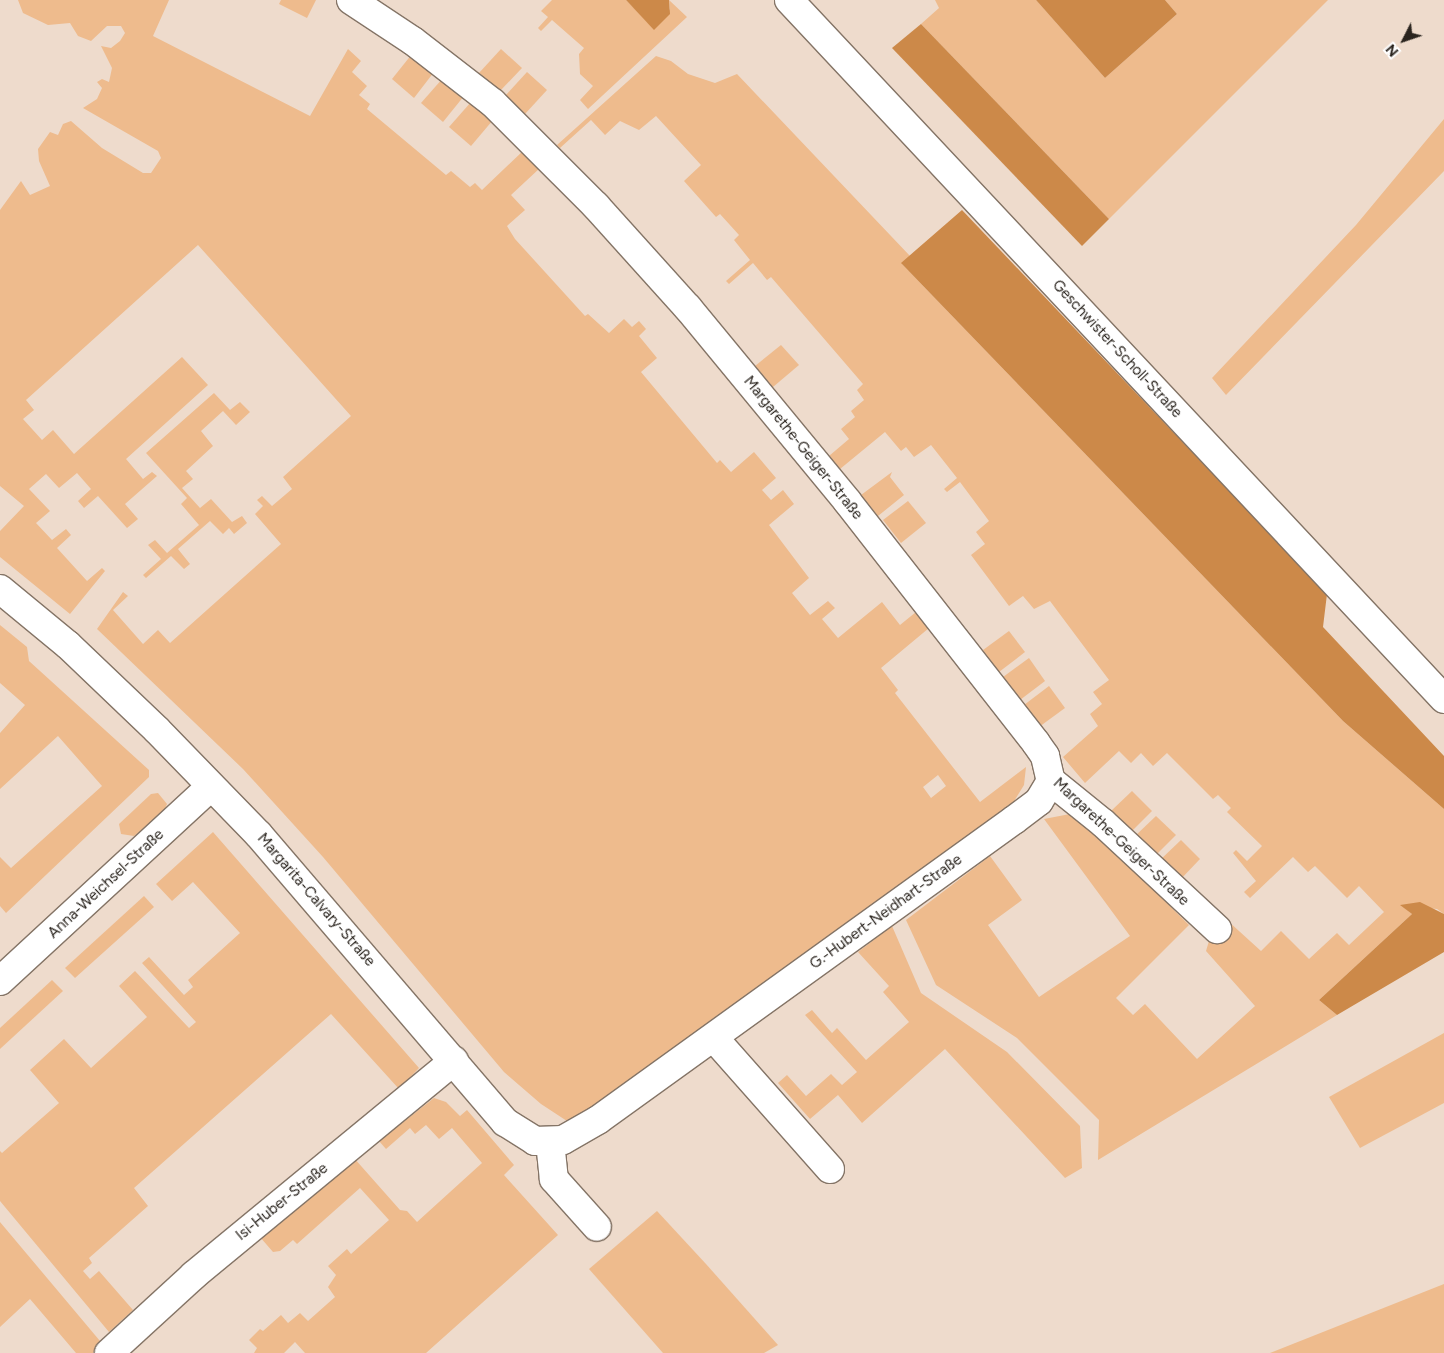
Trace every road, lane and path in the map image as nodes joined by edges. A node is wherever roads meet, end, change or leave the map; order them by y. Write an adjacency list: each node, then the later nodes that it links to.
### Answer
1 (351, 0): 5 (street, Margarethe-Geiger-Straße)
2 (789, 0): 4 (street, Geschwister-Scholl-Straße)
3 (0, 589): 6 (street, Margarita-Calvary-Straße)
4 (1444, 699)
5 (1051, 781): 7 (street, Margarethe-Geiger-Straße); 9 (street, G.-Hubert-Neidhart-Straße)
6 (211, 786): 8 (street, Anna-Weichsel-Straße); 10 (street, Margarita-Calvary-Straße)
7 (1217, 929)
8 (0, 981)
9 (714, 1038): 11 (street, G.-Hubert-Neidhart-Straße); 12 (street)
10 (454, 1061): 11 (street, Margarita-Calvary-Straße); 14 (street, Isi-Huber-Straße)
11 (550, 1142): 13 (street)
12 (830, 1169)
13 (597, 1227)
14 (114, 1351)

